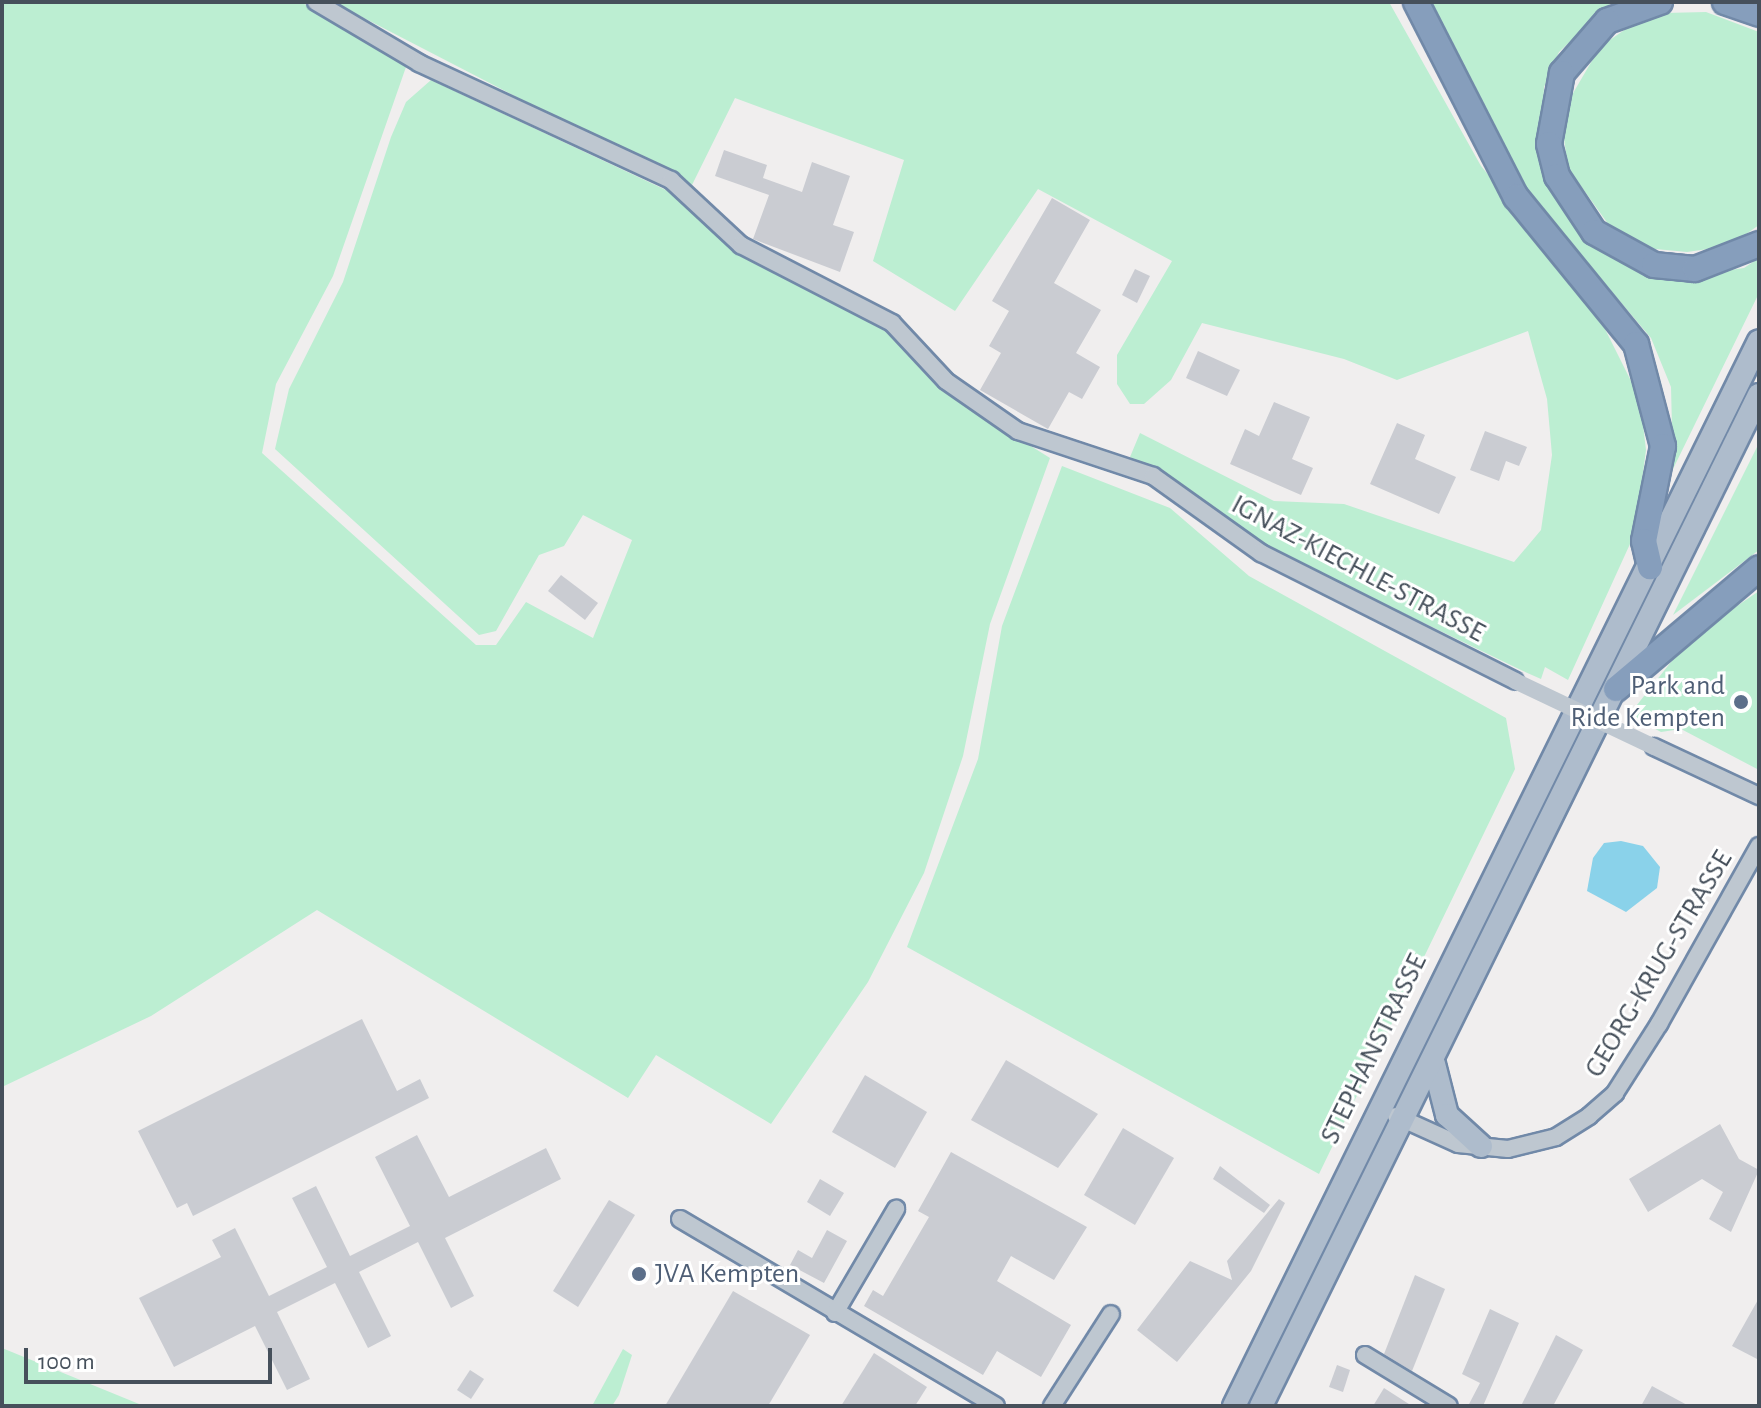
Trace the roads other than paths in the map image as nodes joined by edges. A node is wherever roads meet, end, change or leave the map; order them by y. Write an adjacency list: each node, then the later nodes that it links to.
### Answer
1 (316, 2): 12 (street, IGNAZ-KIECHLE-STRASSE, bridge)
2 (1416, 2): 9 (highway)
3 (1660, 2): 6 (highway)
4 (1725, 2): 5 (highway)
5 (1759, 14)
6 (1759, 244)
7 (1759, 341): 9 (main road, STEPHANSTRASSE)
8 (1759, 395): 11 (main road)
9 (1650, 567): 15 (main road, STEPHANSTRASSE)
10 (1759, 568): 11 (highway)
11 (1616, 689): 14 (main road)
12 (1759, 796)
13 (1759, 846): 17 (street, GEORG-KRUG-STRASSE)
14 (1434, 1063): 16 (main road); 17 (main road)
15 (1379, 1108): 16 (street, GEORG-KRUG-STRASSE); 25 (main road, STEPHANSTRASSE)
16 (1406, 1120): 17 (street, GEORG-KRUG-STRASSE); 26 (main road)
17 (1481, 1146)
18 (896, 1209): 20 (street)
19 (680, 1219): 20 (street)
20 (835, 1313): 23 (street)
21 (1111, 1314): 24 (street)
22 (1365, 1355): 27 (street)
23 (996, 1406)
24 (1052, 1406)
25 (1234, 1406)
26 (1261, 1406)
27 (1449, 1406)

